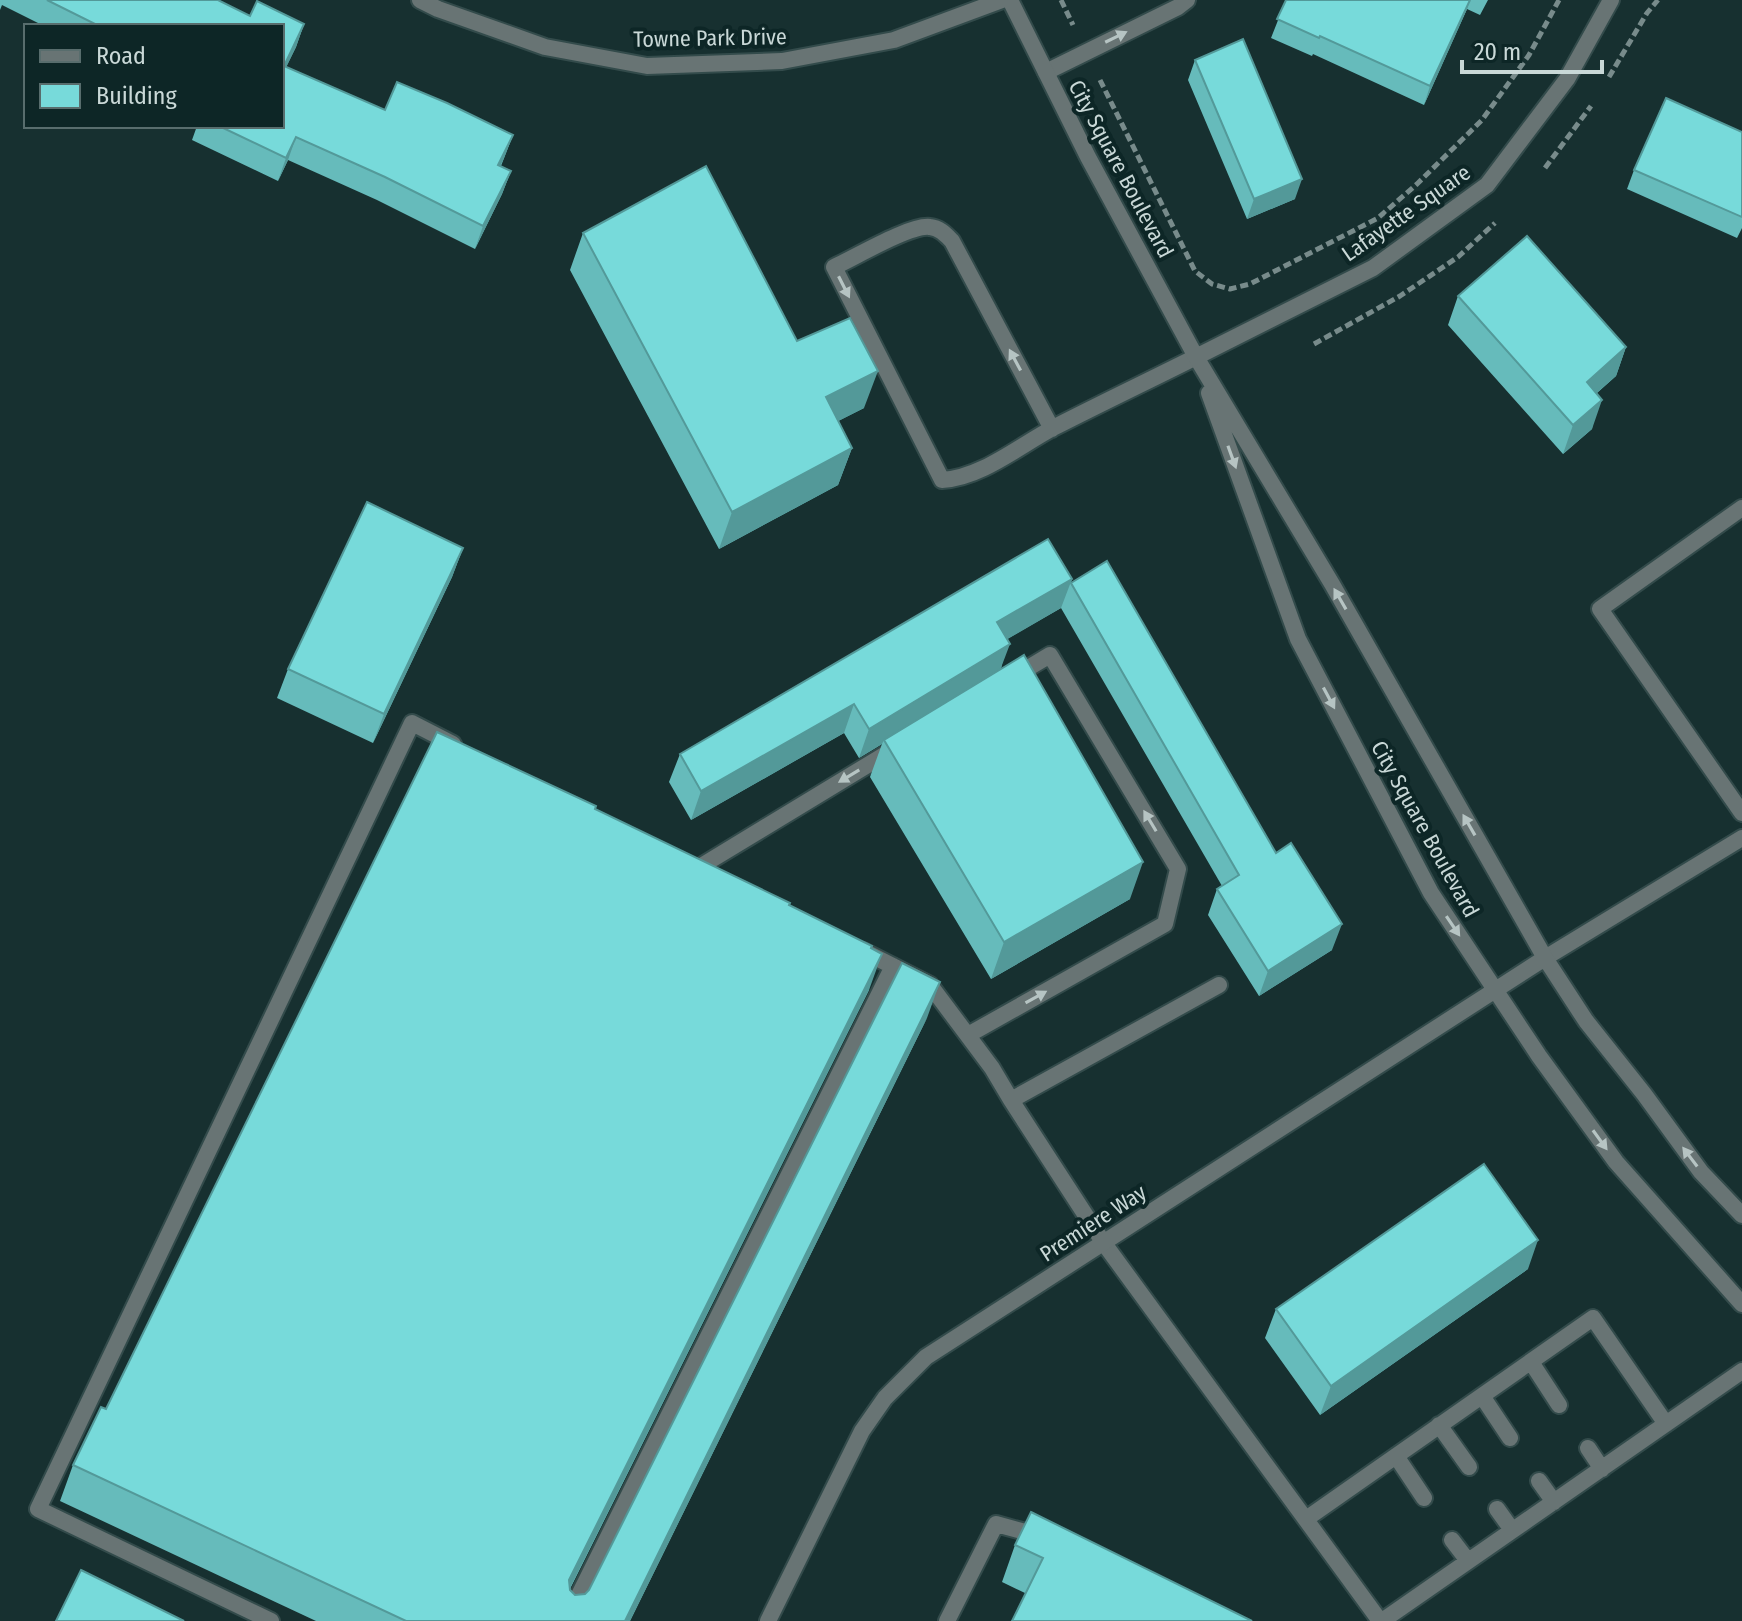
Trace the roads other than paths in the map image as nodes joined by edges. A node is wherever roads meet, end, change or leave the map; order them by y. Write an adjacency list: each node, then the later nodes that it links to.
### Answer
1 (420, 0): 2 (street, Towne Park Drive)
2 (1002, 0)
3 (1010, 0): 6 (street, City Square Boulevard)
4 (1187, 0): 6 (street, one-way to 4)
5 (1611, 0): 7 (street, Lafayette Square)
6 (1046, 72): 7 (street, City Square Boulevard)
7 (1196, 357): 8 (street, Lafayette Square); 17 (street, City Square Boulevard, one-way to 7); 20 (street, City Square Boulevard, one-way to 20)
8 (1052, 429): 8 (street, Lafayette Square, one-way to 8)
9 (1742, 508): 13 (street)
10 (995, 688): 21 (street, one-way to 10)
11 (914, 737): 15 (street, one-way to 15)
12 (467, 751): 46 (street)
13 (1742, 813)
14 (1742, 838): 17 (street, Premiere Way)
15 (698, 868)
16 (851, 945): 18 (street)
17 (1545, 958): 20 (street, Premiere Way); 23 (street, City Square Boulevard, one-way to 17)
18 (893, 966): 21 (street); 47 (street)
19 (1219, 985): 22 (street)
20 (1495, 990): 24 (street, Premiere Way); 25 (street, City Square Boulevard, one-way to 25)
21 (968, 1035): 22 (street)
22 (1011, 1100): 24 (street)
23 (1742, 1215)
24 (1103, 1242): 41 (street); 48 (street, Premiere Way)
25 (1742, 1304)
26 (1531, 1362): 28 (street); 29 (street); 30 (street)
27 (1742, 1371): 30 (street)
28 (1482, 1396): 31 (street); 32 (street)
29 (1559, 1405)
30 (1666, 1424): 36 (street)
31 (1439, 1425): 34 (street); 35 (street)
32 (1510, 1438)
33 (1588, 1448): 36 (street)
34 (1396, 1456): 38 (street); 41 (street)
35 (1469, 1467)
36 (1602, 1469): 39 (street)
37 (1539, 1481): 39 (street)
38 (1424, 1498)
39 (1554, 1502): 42 (street)
40 (1497, 1509): 42 (street)
41 (1306, 1519): 50 (street)
42 (1512, 1530): 45 (street)
43 (1452, 1540): 45 (street)
44 (1052, 1542): 49 (street)
45 (1468, 1561): 50 (street)
46 (271, 1621)
47 (566, 1621)
48 (768, 1621)
49 (947, 1621)
50 (1381, 1621)

